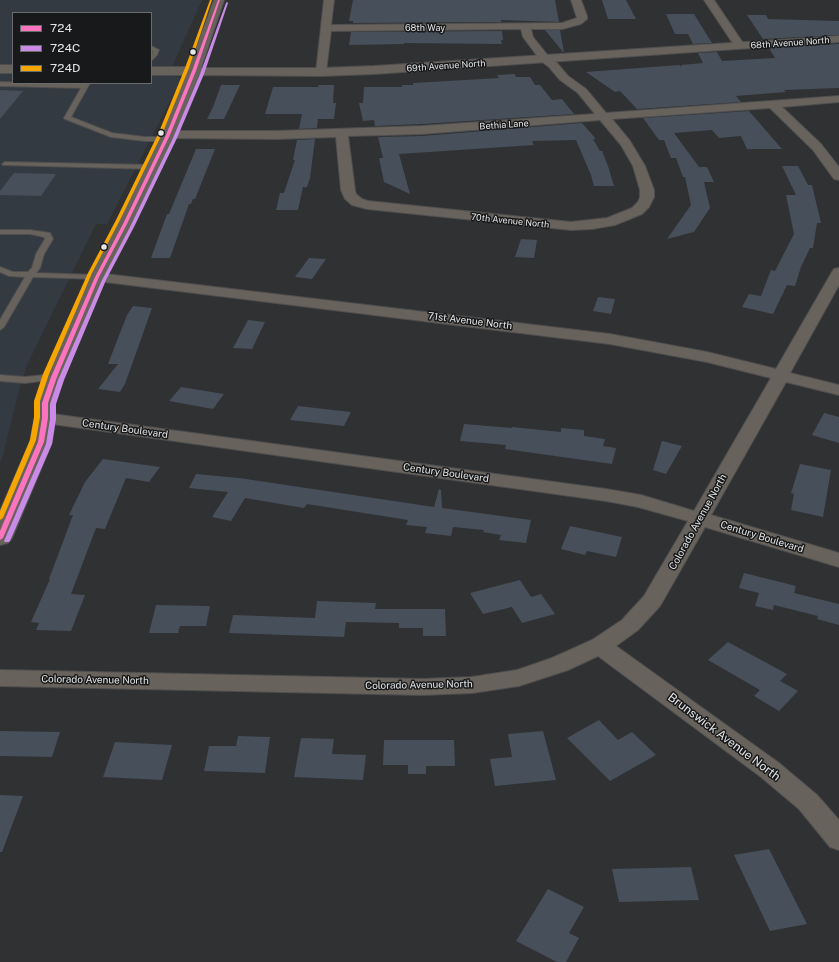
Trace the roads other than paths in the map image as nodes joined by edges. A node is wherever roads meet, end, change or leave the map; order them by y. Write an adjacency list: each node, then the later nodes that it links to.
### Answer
1 (219, 0): 15 (street)
2 (329, 0): 6 (street)
3 (576, 0): 5 (street)
4 (709, 0): 8 (street)
5 (525, 27): 6 (street, 68th Way); 11 (street)
6 (326, 28): 16 (street)
7 (839, 39): 8 (street, 68th Avenue North)
8 (740, 46): 11 (street, 69th Avenue North)
9 (152, 48): 10 (lane)
10 (152, 58)
11 (545, 60): 16 (street, 69th Avenue North); 21 (street)
12 (0, 69): 13 (street)
13 (12, 69)
14 (152, 71): 15 (street, 69th Avenue North)
15 (194, 71): 16 (street, 69th Avenue North); 23 (street)
16 (321, 72)
17 (0, 84): 18 (lane)
18 (86, 84): 23 (lane)
19 (839, 99): 20 (street, Bethia Lane)
20 (773, 104): 21 (street, Bethia Lane); 26 (street)
21 (605, 117): 22 (street, Bethia Lane); 22 (street, 70th Avenue North)
22 (342, 134): 23 (street, Bethia Lane)
23 (167, 137): 25 (street)
24 (5, 164): 25 (lane)
25 (153, 167): 31 (street)
26 (839, 176)
27 (0, 232): 30 (lane)
28 (0, 269): 30 (lane)
29 (839, 272): 33 (street, Colorado Avenue North)
30 (30, 275): 31 (lane); 32 (lane)
31 (97, 277): 33 (street, 71st Avenue North); 34 (street)
32 (0, 327)
33 (781, 375): 36 (street, 71st Avenue North); 38 (street, Colorado Avenue North)
34 (54, 377): 35 (lane); 37 (street)
35 (0, 378)
36 (839, 390)
37 (45, 418): 38 (street, Century Boulevard); 39 (street)
38 (700, 518): 40 (street, Century Boulevard); 41 (street, Colorado Avenue North)
39 (0, 538)
40 (839, 560)
41 (600, 646): 42 (street, Colorado Avenue North); 43 (street, Brunswick Avenue North)
42 (0, 678)
43 (839, 839)

